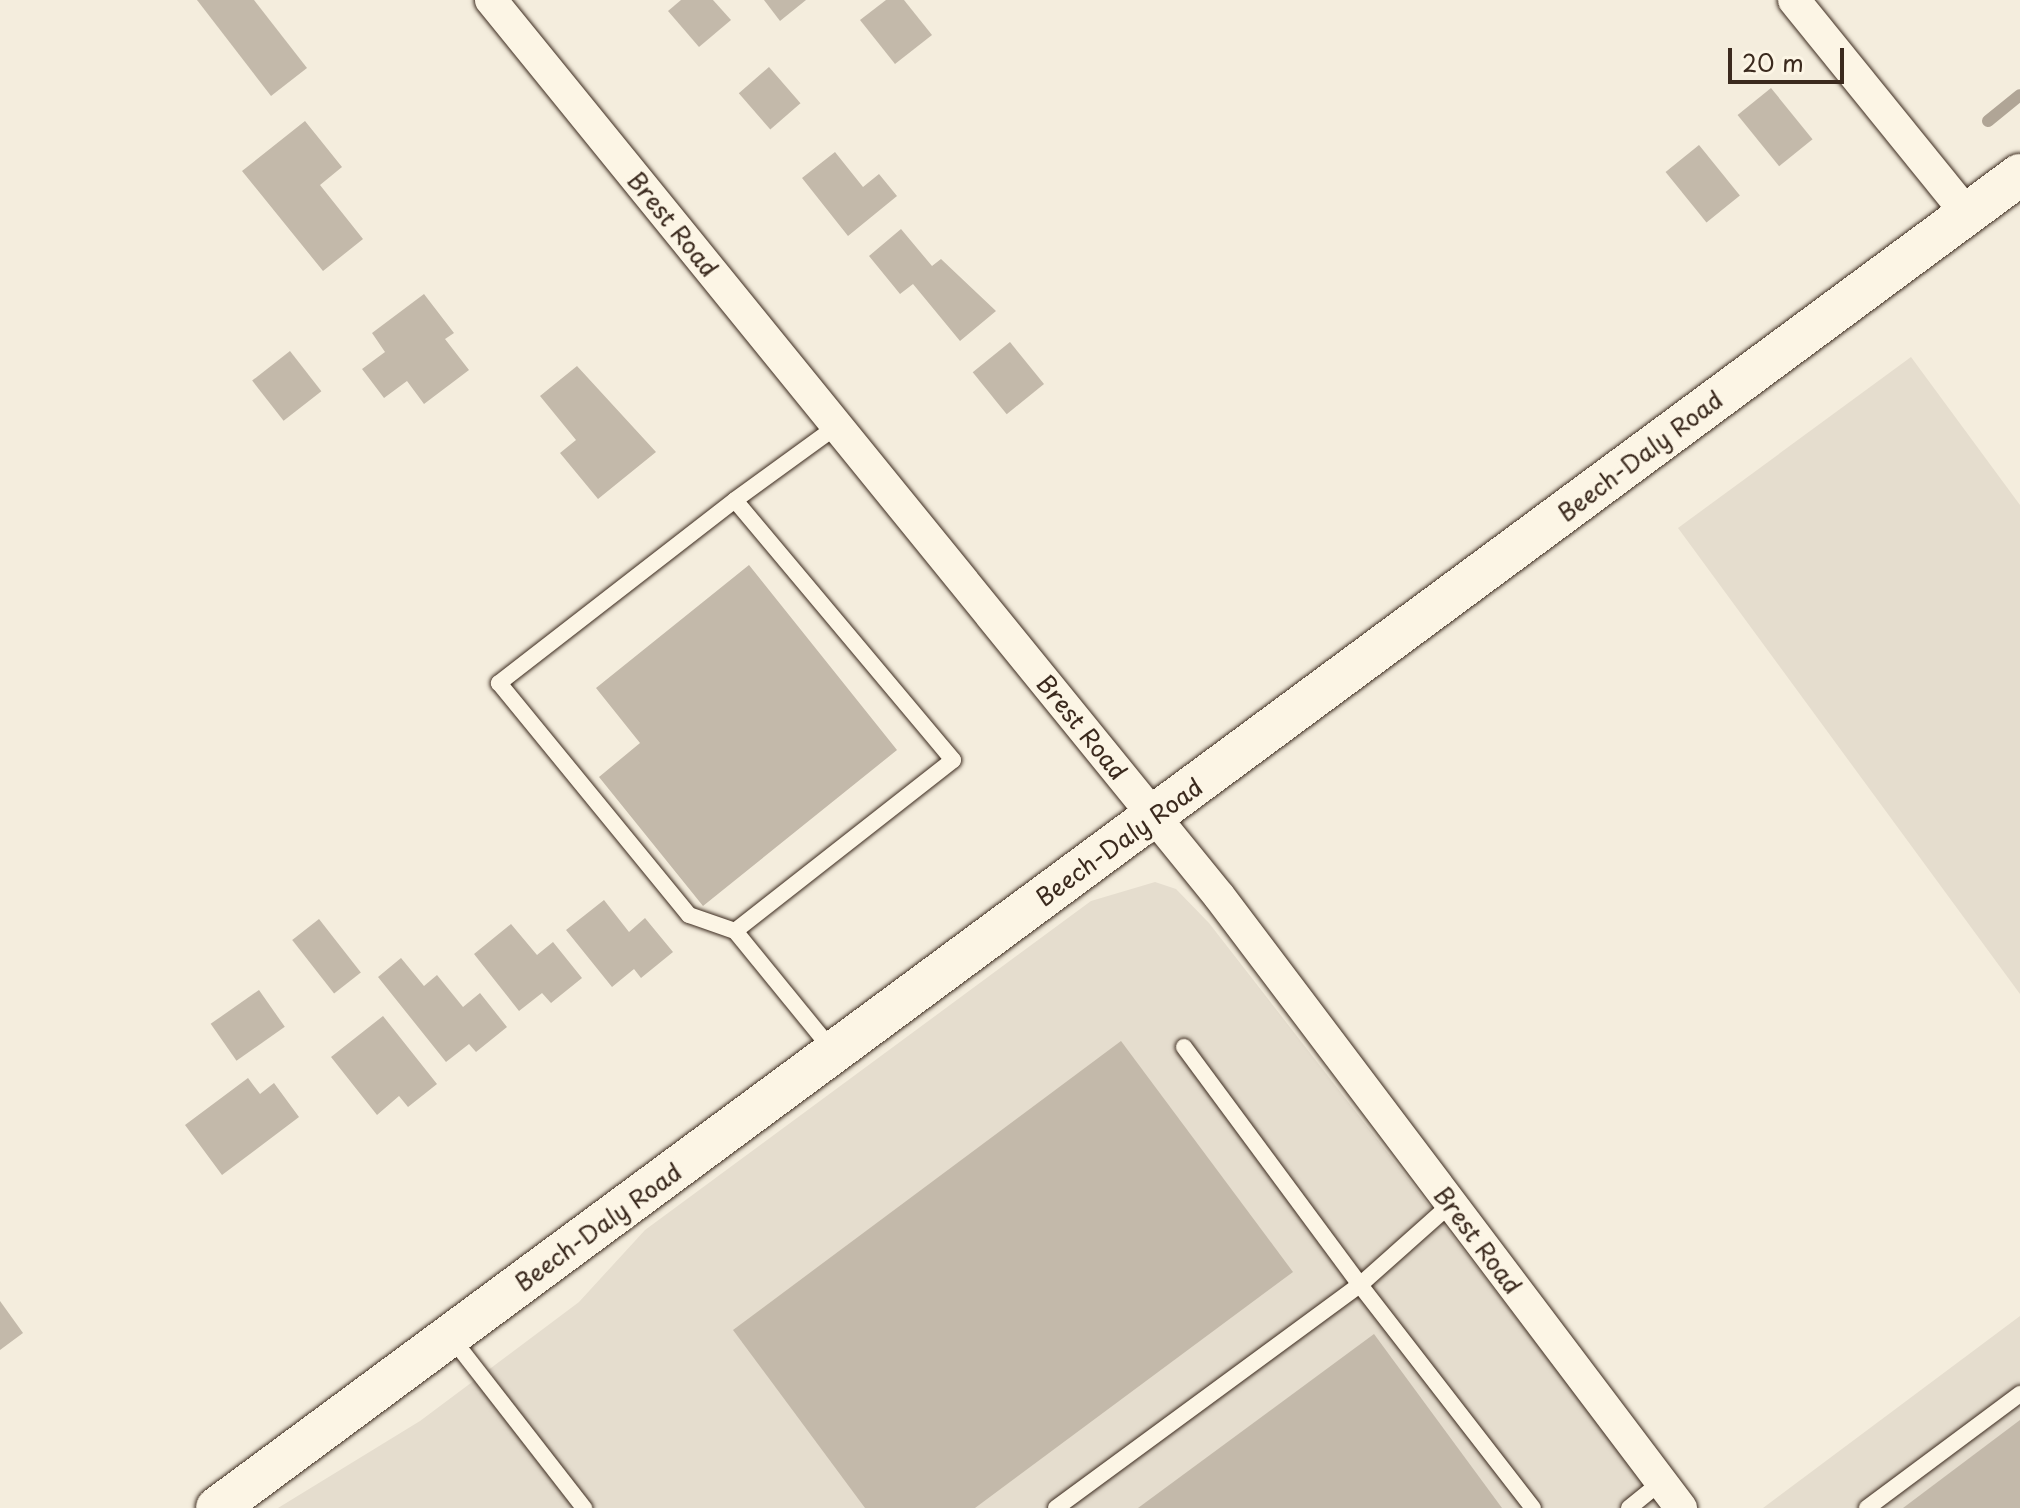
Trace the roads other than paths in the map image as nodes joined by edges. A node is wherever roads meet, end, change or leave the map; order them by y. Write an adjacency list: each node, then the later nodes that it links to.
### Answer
1 (491, 0): 5 (street, Brest Road)
2 (1794, 0): 4 (street)
3 (2020, 175): 4 (street, Beech-Daly Road)
4 (1967, 214): 7 (street, Beech-Daly Road)
5 (837, 426): 6 (lane); 7 (street, Brest Road)
6 (735, 500): 8 (lane); 8 (lane)
7 (1154, 816): 10 (street, Beech-Daly Road); 11 (street, Brest Road)
8 (735, 931): 10 (lane)
9 (1184, 1047): 12 (lane)
10 (834, 1052): 13 (street, Beech-Daly Road)
11 (1451, 1204): 12 (lane); 15 (street, Brest Road)
12 (1360, 1285): 18 (lane); 19 (lane)
13 (450, 1336): 16 (street, Beech-Daly Road); 17 (lane)
14 (2020, 1394): 22 (lane)
15 (1661, 1482): 20 (lane); 21 (street, Brest Road)
16 (217, 1508)
17 (584, 1508)
18 (1056, 1508)
19 (1533, 1508)
20 (1629, 1508)
21 (1681, 1508)
22 (1867, 1508)

